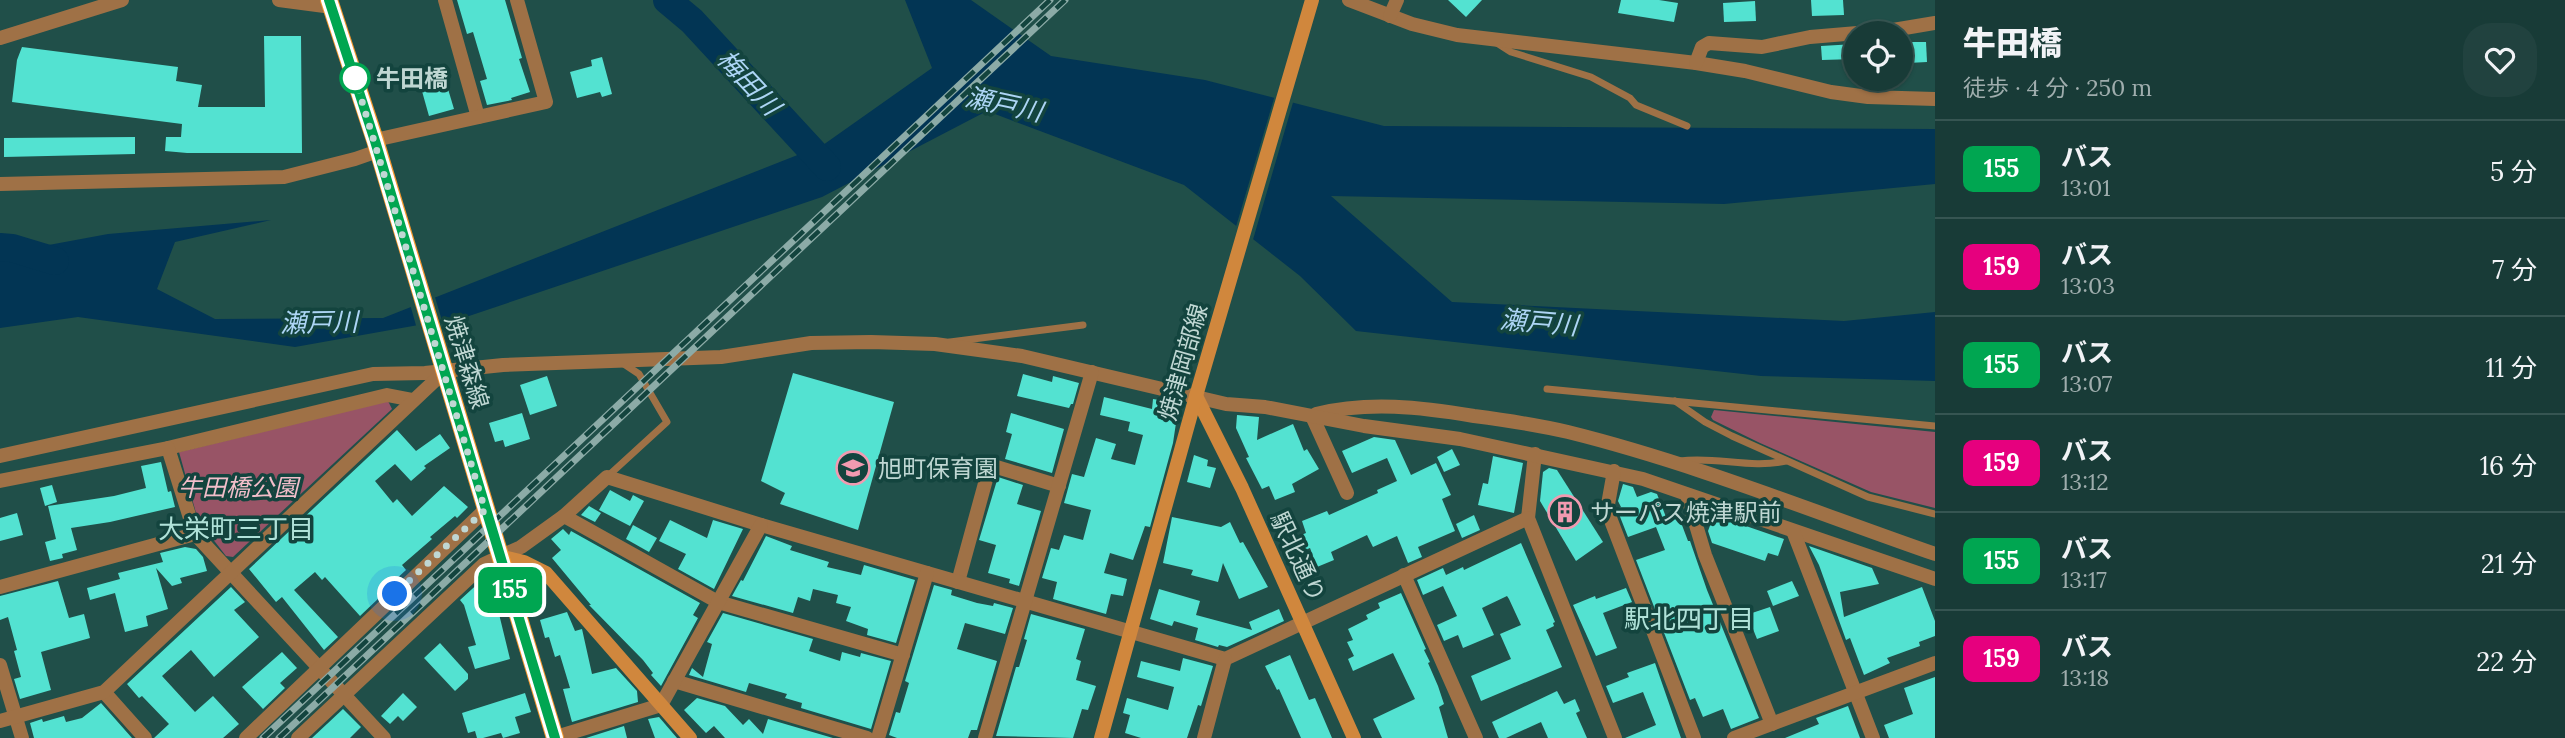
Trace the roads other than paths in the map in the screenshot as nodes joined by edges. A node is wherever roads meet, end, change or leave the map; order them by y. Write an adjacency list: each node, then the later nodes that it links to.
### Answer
1 (122, 0): 11 (street)
2 (279, 0): 8 (street)
3 (445, 0): 15 (street)
4 (517, 0): 15 (street)
5 (1312, 0): 25 (main road, 焼津岡部線)
6 (1349, 0): 9 (street)
7 (1397, 0): 9 (street)
8 (331, 4): 17 (main road, 焼津森線)
9 (1390, 16): 12 (street)
10 (1935, 23): 13 (street)
11 (0, 38)
12 (1489, 39): 13 (street); 16 (lane)
13 (1696, 63): 14 (street)
14 (1935, 99)
15 (478, 117): 17 (street)
16 (1687, 126)
17 (376, 146): 18 (street); 22 (main road, 焼津森線)
18 (0, 184)
19 (1083, 325): 20 (lane)
20 (935, 344): 21 (street); 23 (street)
21 (618, 360): 22 (street); 36 (lane)
22 (444, 372): 26 (street); 32 (street); 41 (main road, 焼津森線)
23 (1092, 372): 25 (street); 38 (street)
24 (1547, 389): 27 (lane)
25 (1196, 396): 28 (street); 58 (main road, 駅北通り); 59 (main road, 焼津岡部線)
26 (413, 400): 30 (street); 50 (street)
27 (1674, 401): 29 (lane); 33 (lane)
28 (1312, 416): 31 (street); 34 (street); 39 (street)
29 (1935, 426)
30 (167, 448): 37 (street); 47 (street)
31 (1535, 454): 35 (street); 44 (street)
32 (0, 456)
33 (1786, 461): 34 (lane); 42 (lane)
34 (1672, 462): 48 (street)
35 (1614, 471): 40 (street); 88 (street)
36 (607, 477): 43 (street); 45 (street)
37 (0, 481)
38 (1059, 485): 54 (street); 57 (street)
39 (1347, 493)
40 (1687, 495): 46 (street); 72 (street)
41 (485, 510): 49 (main road, 焼津森線); 64 (street)
42 (1935, 514)
43 (564, 516): 49 (street); 56 (street)
44 (1528, 518): 52 (street); 87 (street)
45 (761, 525): 51 (street); 56 (street)
46 (1793, 531): 53 (street); 67 (street)
47 (195, 534): 50 (street); 55 (street)
48 (1935, 554)
49 (499, 556): 68 (street); 69 (main road); 78 (main road, 焼津森線)
50 (230, 571): 64 (street); 66 (street)
51 (927, 573): 54 (street); 60 (street)
52 (1404, 575): 58 (street); 86 (street)
53 (1935, 579)
54 (958, 582): 57 (street)
55 (0, 587)
56 (718, 602): 60 (street); 65 (street)
57 (1026, 602): 59 (street); 82 (street)
58 (1303, 622): 61 (street); 85 (main road, 駅北通り)
59 (1132, 632): 61 (street); 83 (main road, 焼津岡部線)
60 (903, 655): 81 (street)
61 (1225, 659): 84 (street)
62 (1935, 663): 67 (street)
63 (0, 665): 70 (street)
64 (319, 666): 68 (street); 75 (street)
65 (674, 681): 69 (street); 80 (street)
66 (104, 692): 70 (street); 74 (street)
67 (1856, 693): 72 (street); 90 (street)
68 (344, 696): 76 (street); 77 (street)
69 (661, 705): 78 (street); 79 (main road)
70 (15, 717): 71 (street); 73 (street)
71 (0, 721)
72 (1772, 724): 89 (street)
73 (22, 738)
74 (145, 738)
75 (246, 738)
76 (298, 738)
77 (384, 738)
78 (554, 738)
79 (690, 738)
80 (867, 738)
81 (878, 738)
82 (985, 738)
83 (1101, 738)
84 (1204, 738)
85 (1354, 738)
86 (1476, 738)
87 (1615, 738)
88 (1694, 738)
89 (1734, 738)
90 (1873, 738)

